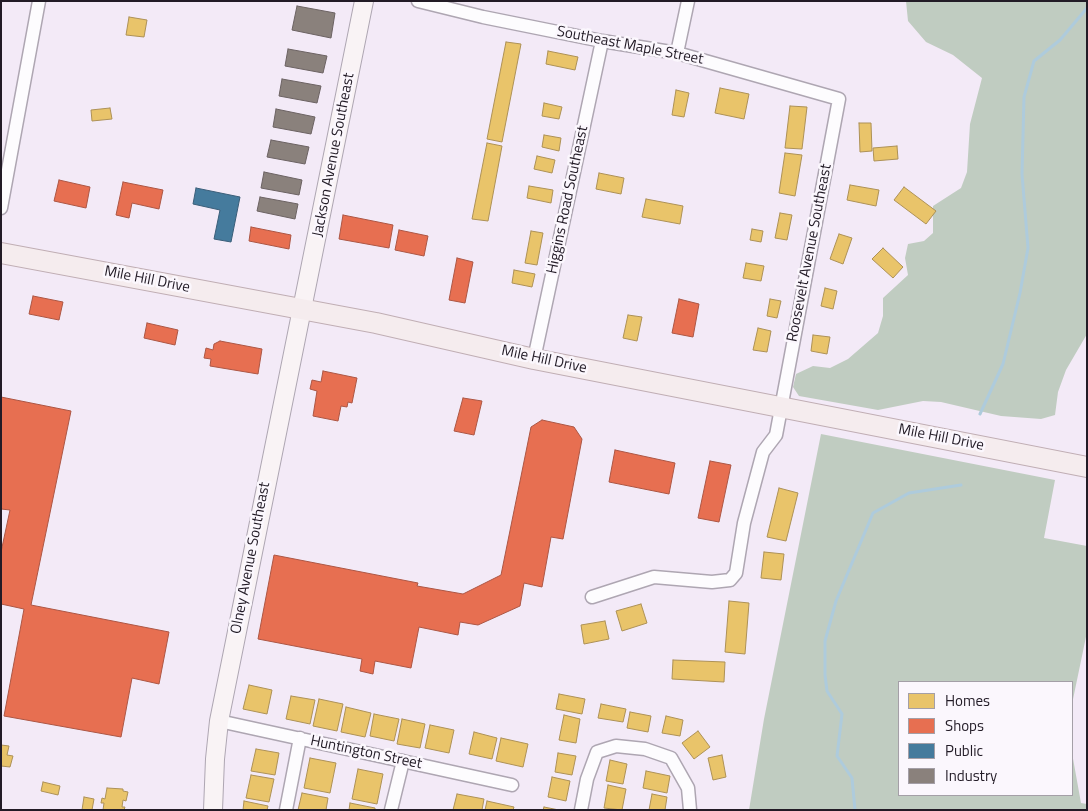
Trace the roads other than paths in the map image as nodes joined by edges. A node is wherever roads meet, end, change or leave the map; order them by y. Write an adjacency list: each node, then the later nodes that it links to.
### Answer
1 (39, 1): 8 (street)
2 (364, 1): 10 (main road, Jackson Avenue Southeast)
3 (418, 1): 5 (street, Southeast Maple Street)
4 (688, 1): 6 (street)
5 (602, 41): 6 (street, Southeast Maple Street); 11 (street, Higgins Road Southeast)
6 (677, 53): 7 (street, Southeast Maple Street)
7 (839, 99): 12 (street, Roosevelt Avenue Southeast)
8 (1, 208)
9 (1, 253): 10 (main road, Mile Hill Drive)
10 (304, 309): 11 (main road, Mile Hill Drive); 15 (main road, Olney Avenue Southeast)
11 (534, 359): 12 (main road, Mile Hill Drive)
12 (781, 407): 13 (main road, Mile Hill Drive); 14 (street, Roosevelt Avenue Southeast)
13 (1087, 467)
14 (592, 597)
15 (219, 721): 16 (street, Huntington Street); 19 (main road, Olney Avenue Southeast)
16 (300, 738): 17 (street, Huntington Street); 20 (street)
17 (403, 761): 18 (street, Huntington Street); 21 (street)
18 (512, 785)
19 (213, 810)
20 (286, 810)
21 (391, 810)
22 (581, 810): 23 (street)
23 (690, 810)

